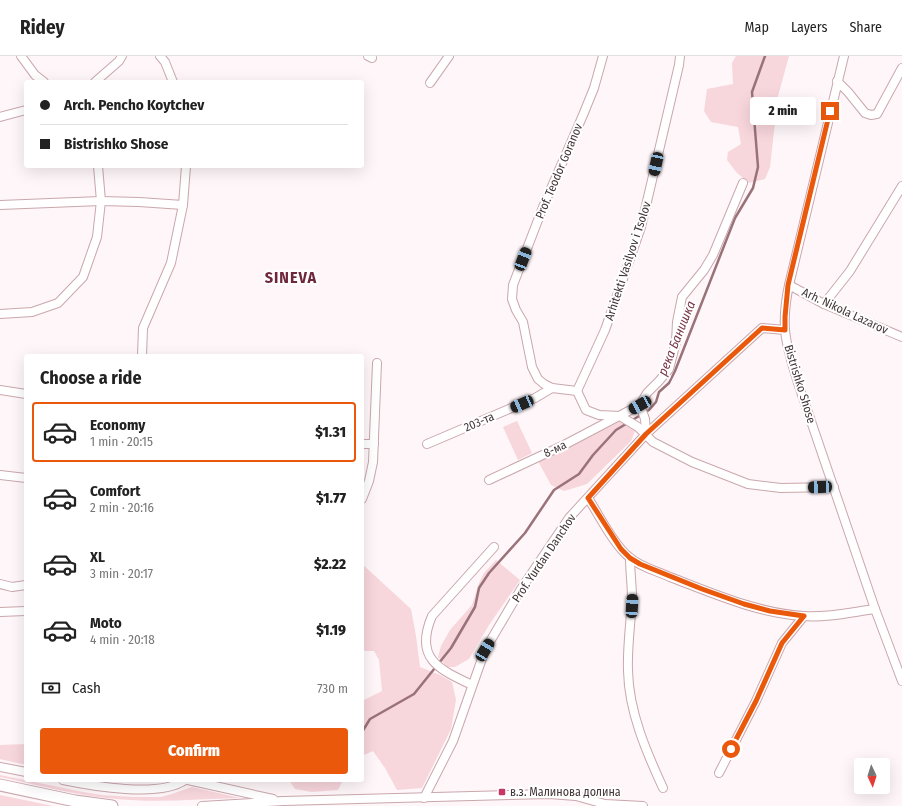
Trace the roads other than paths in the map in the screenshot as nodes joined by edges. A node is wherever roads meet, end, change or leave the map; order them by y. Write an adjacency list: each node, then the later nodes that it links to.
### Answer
1 (21, 56): 9 (street)
2 (122, 56): 10 (street)
3 (160, 56): 11 (street)
4 (449, 56): 13 (street)
5 (603, 56): 30 (street, Prof. Teodor Goranov)
6 (680, 56): 32 (street, Arhitekti Vasilyov i Tsolov)
7 (844, 56): 12 (street, Bistrishko Shose)
8 (902, 68): 12 (street)
9 (41, 80)
10 (97, 80)
11 (172, 80)
12 (837, 81): 23 (street, Bistrishko Shose)
13 (430, 83)
14 (24, 111): 15 (street)
15 (0, 117)
16 (98, 168): 20 (street)
17 (186, 168): 22 (street)
18 (743, 183): 34 (street)
19 (902, 186): 24 (street)
20 (101, 201): 21 (street); 22 (street); 25 (street)
21 (0, 205)
22 (183, 205): 28 (street)
23 (788, 285): 24 (street, Arh. Nikola Lazarov); 26 (street, Bistrishko Shose)
24 (824, 304): 27 (street, Arh. Nikola Lazarov)
25 (0, 314)
26 (785, 330): 36 (street, Prof. Yurdan Danchov); 43 (street, Bistrishko Shose)
27 (902, 337)
28 (142, 354)
29 (377, 363): 38 (street)
30 (552, 388): 32 (street); 39 (street, 203-та)
31 (0, 390): 33 (street)
32 (577, 391): 35 (street)
33 (24, 394)
34 (640, 405): 35 (street, 8-ма); 36 (street)
35 (620, 416): 36 (street); 42 (street, 8-ма)
36 (646, 434): 43 (street); 45 (street, Prof. Yurdan Danchov)
37 (364, 444): 38 (street)
38 (374, 444): 44 (street)
39 (427, 444)
40 (0, 474): 41 (street)
41 (24, 478)
42 (489, 480)
43 (834, 487): 50 (street, Bistrishko Shose)
44 (364, 494)
45 (588, 498): 47 (street); 55 (street, Prof. Yurdan Danchov)
46 (494, 547): 55 (street)
47 (630, 558): 53 (street); 63 (street)
48 (0, 584): 49 (street)
49 (24, 585)
50 (875, 609): 53 (street); 54 (street, Bistrishko Shose)
51 (24, 611): 52 (street)
52 (0, 612)
53 (804, 616): 58 (street)
54 (902, 681)
55 (472, 685): 64 (street, Prof. Yurdan Danchov)
56 (0, 767): 57 (street)
57 (24, 772)
58 (719, 773)
59 (74, 782): 60 (street)
60 (183, 782)
61 (196, 782): 66 (street)
62 (0, 785): 67 (main road)
63 (663, 788)
64 (424, 798): 65 (street); 66 (street)
65 (592, 800): 69 (street); 70 (street)
66 (283, 801): 68 (street)
67 (112, 806)
68 (202, 806)
69 (602, 806)
70 (643, 806)

